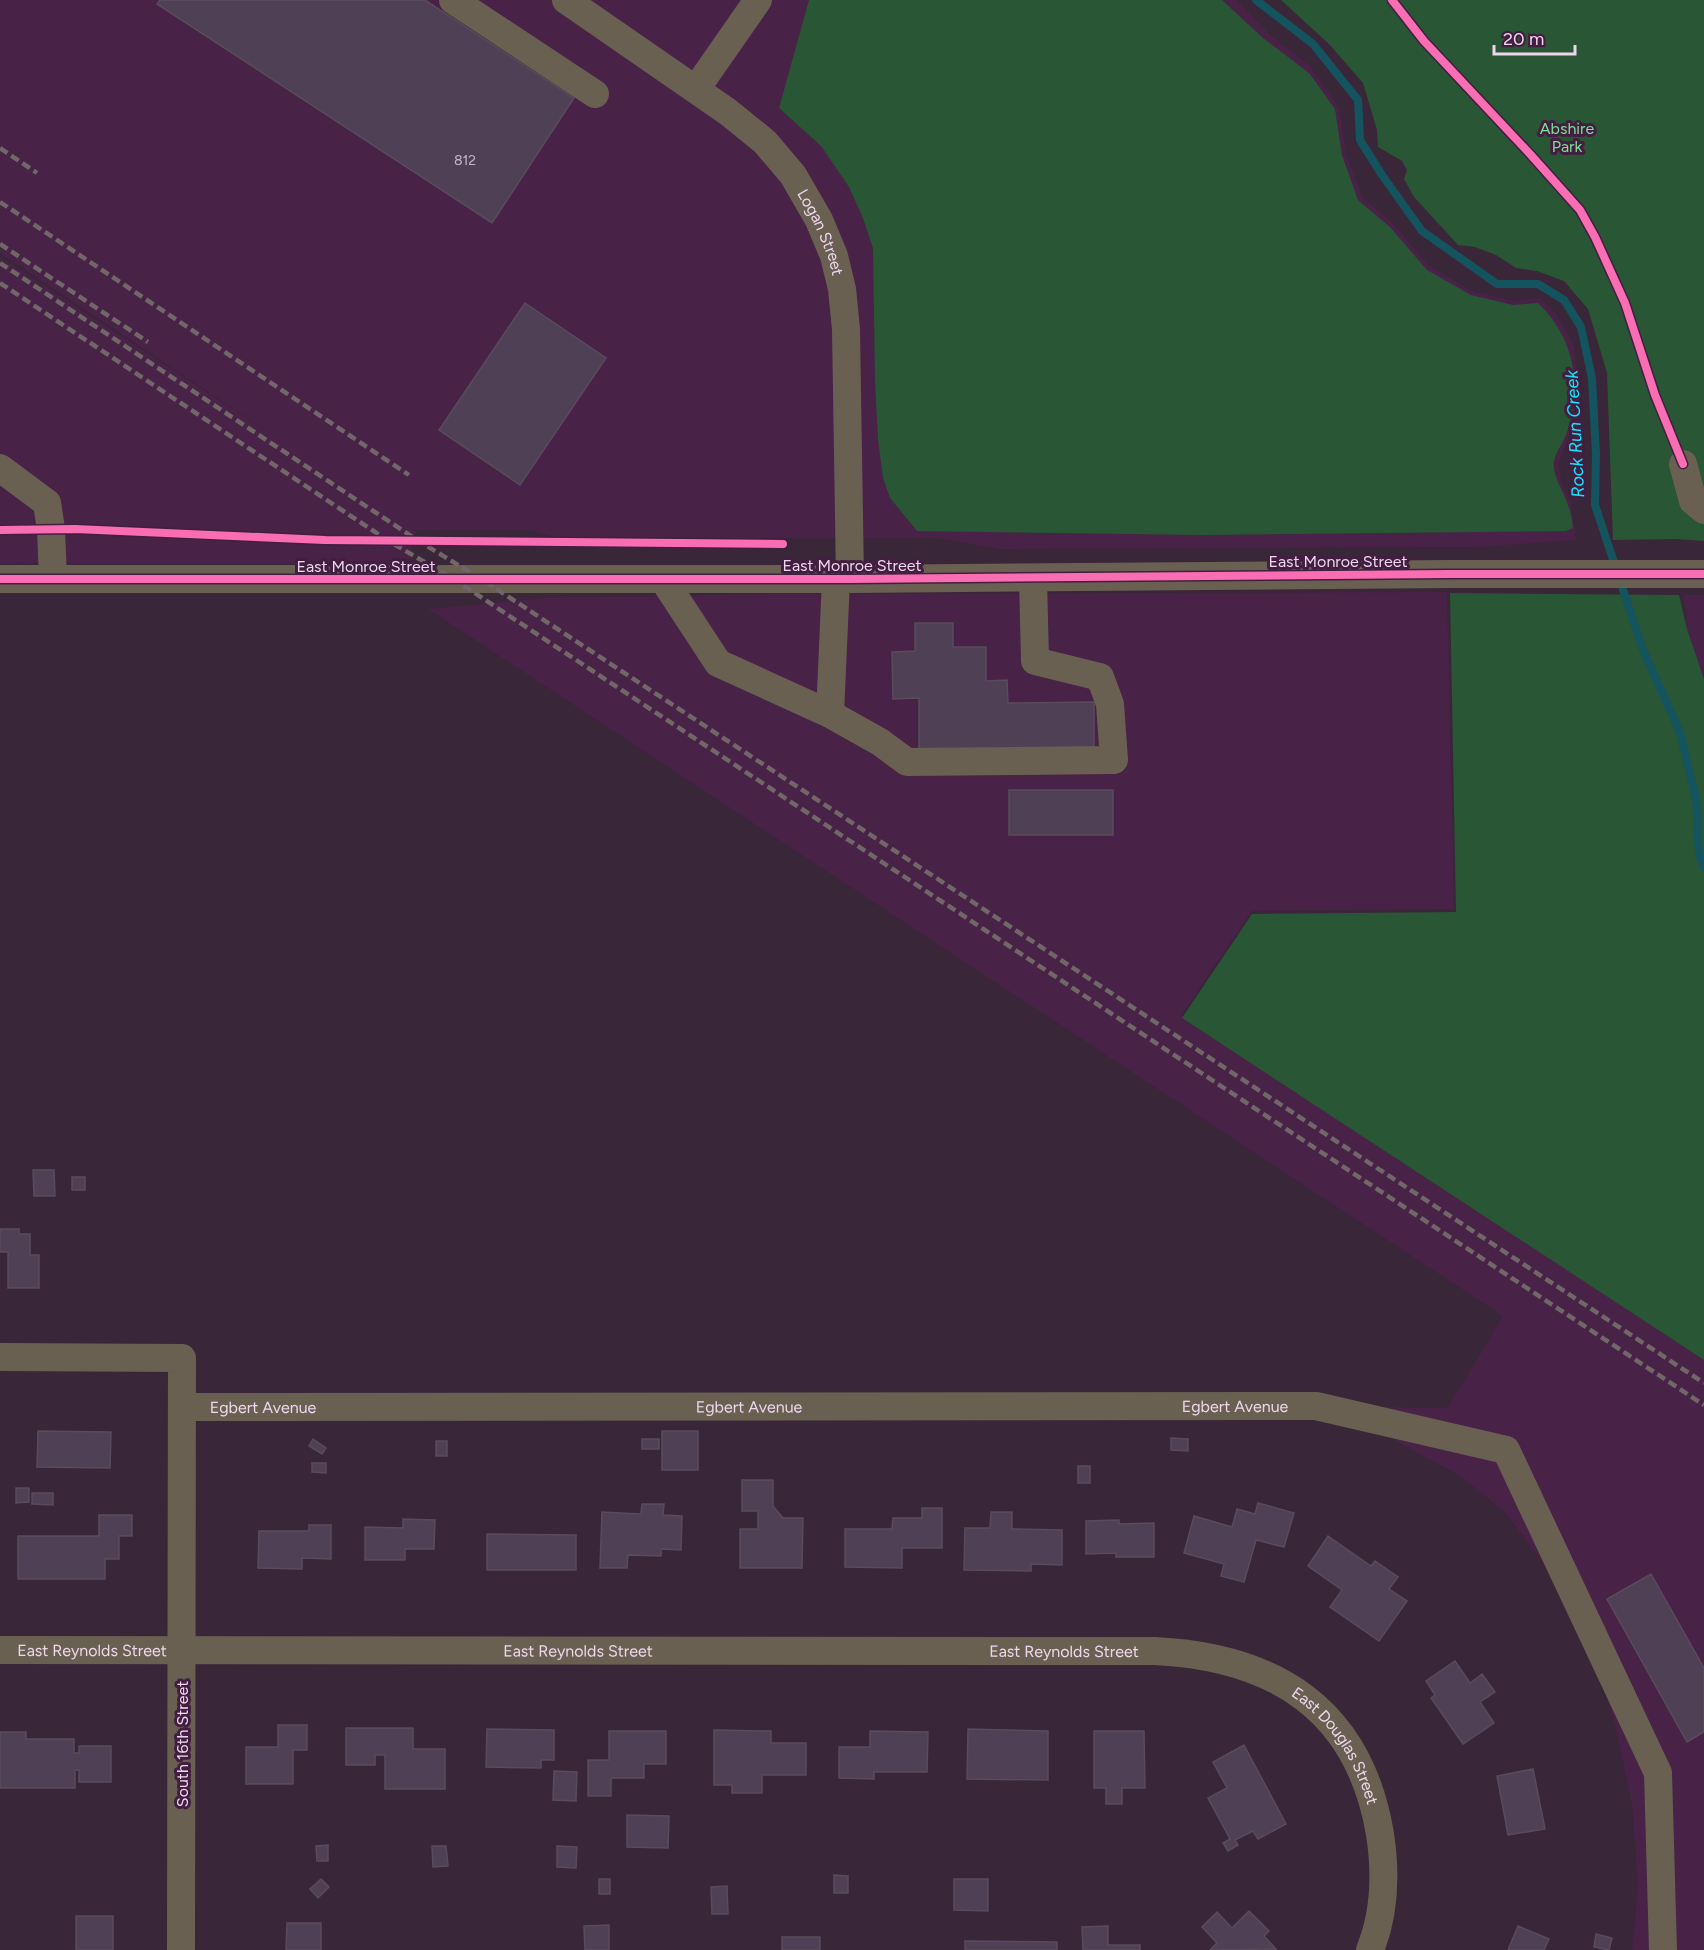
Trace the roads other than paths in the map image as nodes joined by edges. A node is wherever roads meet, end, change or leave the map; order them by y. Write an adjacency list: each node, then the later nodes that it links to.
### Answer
1 (453, 0): 5 (street)
2 (566, 0): 4 (street, Logan Street)
3 (758, 0): 4 (street)
4 (696, 89): 14 (street, Logan Street)
5 (595, 94)
6 (1683, 464): 8 (street)
7 (0, 468): 12 (street)
8 (1704, 510)
9 (1690, 574): 10 (street, East Monroe Street)
10 (1033, 578): 14 (street, East Monroe Street); 15 (street)
11 (0, 579): 12 (street, East Monroe Street)
12 (53, 579): 13 (street, East Monroe Street)
13 (663, 579): 14 (street, East Monroe Street); 15 (street)
14 (843, 579): 15 (street, Logan Street)
15 (830, 714)
16 (0, 1357): 17 (street, South 16th Street)
17 (183, 1407): 19 (street, South 16th Street); 23 (street, Egbert Avenue)
18 (0, 1650): 19 (street, East Reynolds Street)
19 (182, 1650): 20 (street, East Reynolds Street); 21 (street, South 16th Street)
20 (1155, 1651): 22 (street, East Douglas Street)
21 (181, 1950)
22 (1370, 1950)
23 (1663, 1950)

